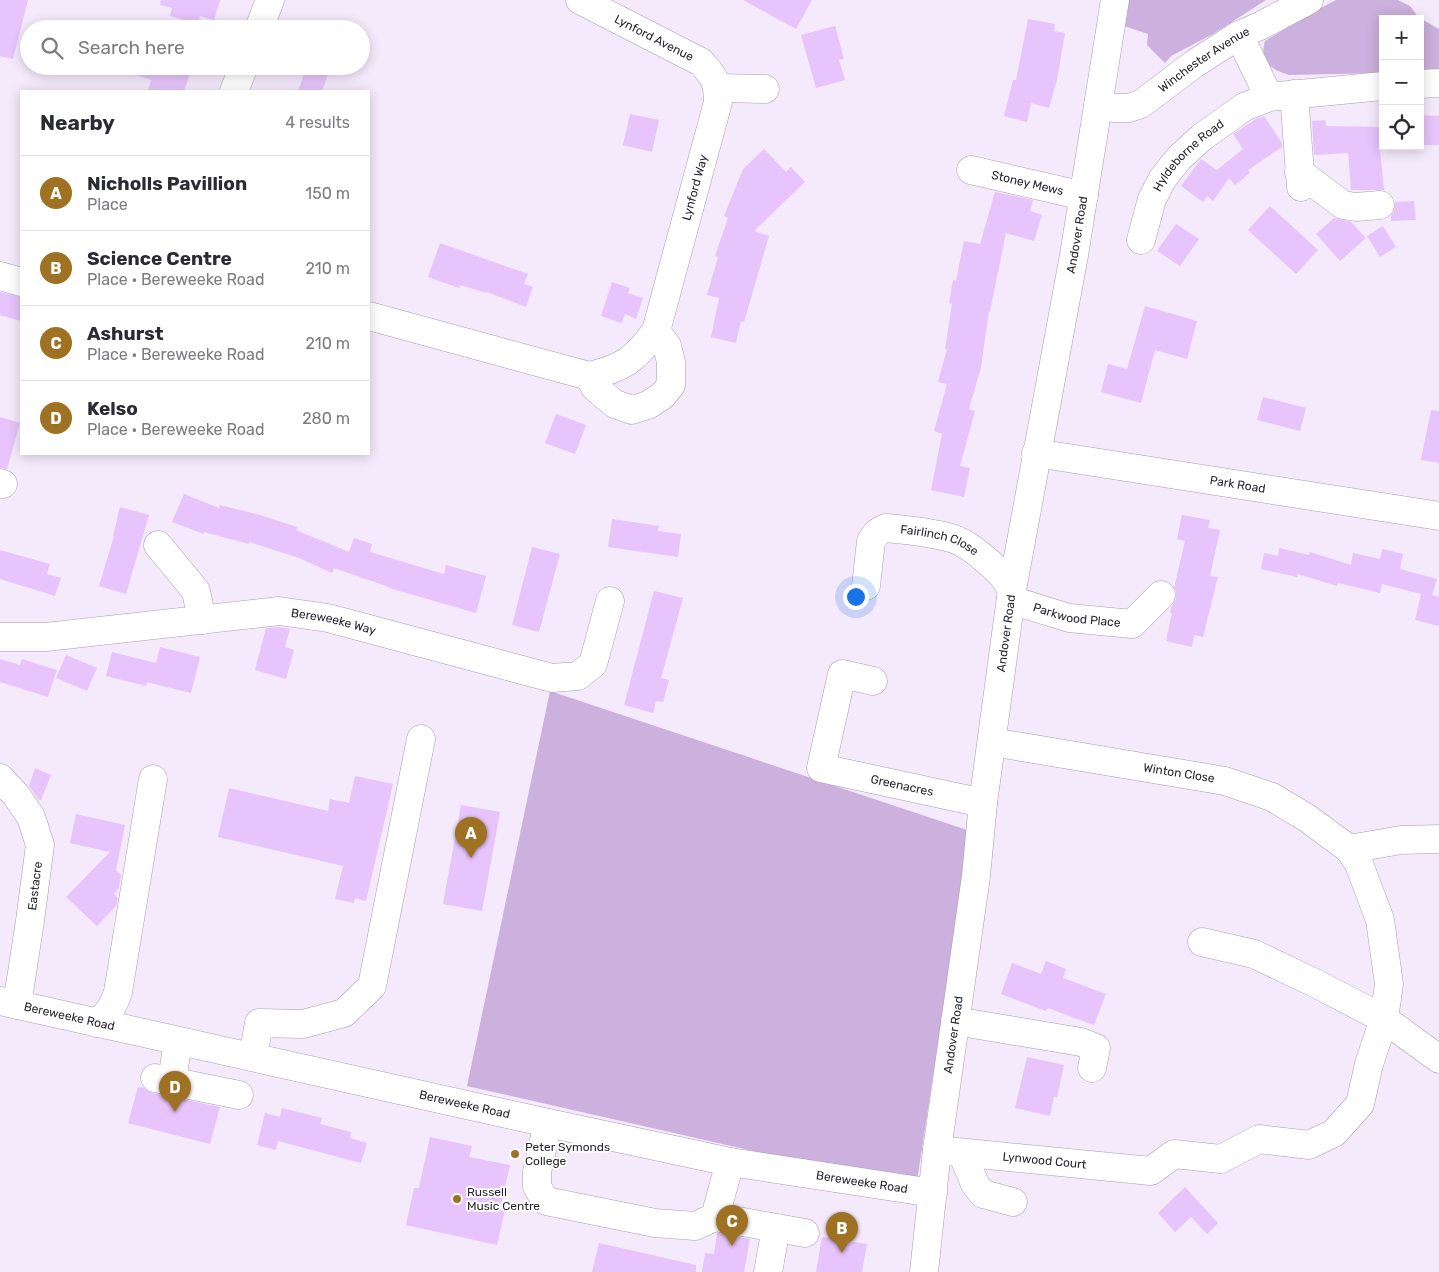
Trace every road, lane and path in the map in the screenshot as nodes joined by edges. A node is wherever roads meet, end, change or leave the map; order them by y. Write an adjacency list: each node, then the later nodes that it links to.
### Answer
1 (270, 0): 5 (street)
2 (580, 0): 11 (street, Lynford Avenue)
3 (1115, 0): 15 (street, Andover Road)
4 (1309, 0): 6 (street, Winchester Avenue)
5 (262, 20)
6 (1239, 35): 14 (street); 15 (street, Winchester Avenue)
7 (240, 75): 13 (street)
8 (1424, 84): 9 (street)
9 (1439, 84)
10 (1379, 86): 14 (street, Hyldeborne Road)
11 (718, 88): 12 (street); 23 (street, Lynford Way)
12 (765, 89)
13 (234, 90)
14 (1281, 96): 18 (street); 19 (street, Hyldeborne Road)
15 (1098, 106): 17 (street, Andover Road)
16 (971, 170): 17 (street, Stoney Mews)
17 (1084, 196): 25 (street, Andover Road)
18 (1380, 205)
19 (1141, 240)
20 (0, 276): 21 (street)
21 (20, 282)
22 (370, 316): 24 (street)
23 (656, 331): 24 (street, Lynford Way); 24 (street)
24 (588, 376)
25 (1036, 453): 26 (street, Park Road); 29 (street, Andover Road)
26 (1439, 516)
27 (158, 545): 32 (street)
28 (866, 586): 29 (street, Fairlinch Close)
29 (1011, 595): 30 (street, Parkwood Place); 36 (street, Andover Road)
30 (1161, 595)
31 (610, 601): 32 (street, Bereweeke Way)
32 (202, 620): 33 (street, Bereweeke Way)
33 (0, 637)
34 (873, 681): 39 (street, Greenacres)
35 (421, 739): 50 (street)
36 (992, 742): 39 (street, Andover Road); 41 (street, Winton Close)
37 (0, 778): 43 (street, Eastacre)
38 (153, 779): 46 (street)
39 (983, 803): 45 (street, Andover Road)
40 (1439, 839): 41 (street)
41 (1349, 849): 44 (street, Winton Close)
42 (1202, 942): 44 (street)
43 (8, 1003): 46 (street, Bereweeke Road)
44 (1384, 1019): 48 (street); 55 (street, Winton Close)
45 (955, 1021): 51 (street); 53 (street, Andover Road)
46 (97, 1022): 47 (street, Bereweeke Road)
47 (178, 1041): 49 (street, Bereweeke Road); 49 (street)
48 (1435, 1049)
49 (221, 1050): 50 (street, Bereweeke Road)
50 (253, 1058): 52 (street, Bereweeke Road)
51 (1092, 1068)
52 (548, 1123): 54 (street, Bereweeke Road); 58 (street)
53 (949, 1152): 55 (street, Lynwood Court); 56 (street, Andover Road); 57 (street)
54 (730, 1162): 56 (street, Bereweeke Road); 58 (street)
55 (1151, 1171)
56 (933, 1194): 62 (street, Andover Road)
57 (1013, 1202)
58 (715, 1217): 59 (street)
59 (776, 1228): 60 (street); 61 (street)
60 (805, 1233)
61 (768, 1272)
62 (924, 1272)

